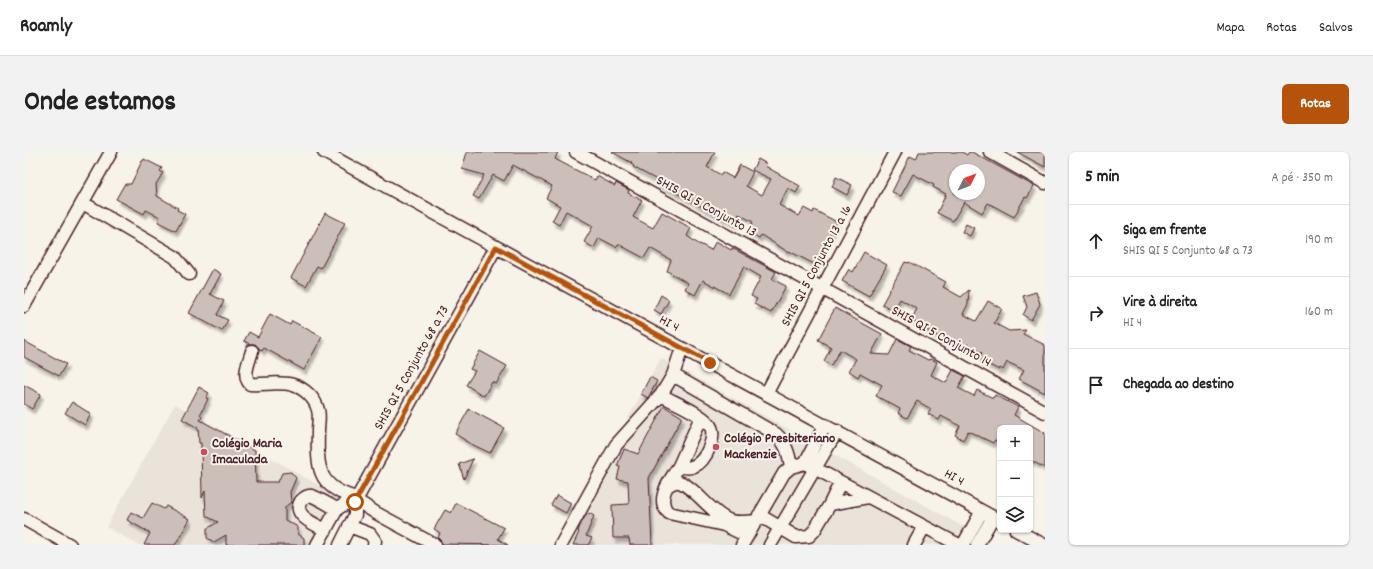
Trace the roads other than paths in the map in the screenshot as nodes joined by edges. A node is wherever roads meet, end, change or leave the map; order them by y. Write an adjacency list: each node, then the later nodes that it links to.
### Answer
1 (111, 152): 7 (street)
2 (324, 152): 8 (street, HI 4)
3 (576, 152): 10 (street, SHIS QI 5 Conjunto 13)
4 (895, 152): 10 (street, SHIS QI 5 Conjunto 13 a 16)
5 (990, 152): 6 (street)
6 (1045, 183)
7 (83, 203): 9 (street); 11 (street)
8 (496, 247): 12 (street, HI 4); 27 (street, SHIS QI 5 Conjunto 68 a 73)
9 (189, 274)
10 (822, 288): 15 (street, SHIS QI 5 Conjunto 13 a 16); 17 (street, SHIS QI 5 Conjunto 14)
11 (24, 306)
12 (682, 348): 14 (street); 15 (street, HI 4)
13 (252, 351): 27 (street)
14 (673, 375): 16 (street); 23 (street)
15 (766, 394): 19 (street, HI 4)
16 (661, 396): 18 (street); 46 (street)
17 (1045, 412)
18 (701, 416): 21 (street); 21 (street)
19 (825, 424): 20 (street, HI 4); 22 (street)
20 (836, 431): 22 (street); 30 (street, HI 4)
21 (679, 466): 25 (street)
22 (810, 466): 23 (street); 24 (street); 37 (street)
23 (791, 467): 31 (street)
24 (840, 483): 26 (street); 28 (street)
25 (667, 486): 34 (street); 34 (street)
26 (868, 497): 28 (street); 36 (street)
27 (356, 500): 29 (street); 35 (street, SHIS QI 5 Conjunto 68 a 73); 45 (street)
28 (830, 504): 37 (street)
29 (337, 509): 38 (street); 38 (street)
30 (982, 511): 32 (street, HI 4); 50 (street)
31 (757, 518): 34 (street); 37 (street); 40 (street)
32 (997, 519): 51 (street)
33 (24, 520): 42 (street)
34 (725, 522): 40 (street)
35 (349, 526): 41 (street, SHIS QI 5 Conjunto 68 a 73); 44 (street)
36 (924, 527): 48 (street); 49 (street)
37 (780, 528): 47 (street)
38 (326, 530): 43 (street)
39 (1022, 533): 52 (street)
40 (744, 541)
41 (343, 544)
42 (70, 545)
43 (317, 545)
44 (374, 545)
45 (436, 545)
46 (561, 545)
47 (770, 545)
48 (914, 545)
49 (959, 545)
50 (963, 545)
51 (977, 545)
52 (1044, 545)

